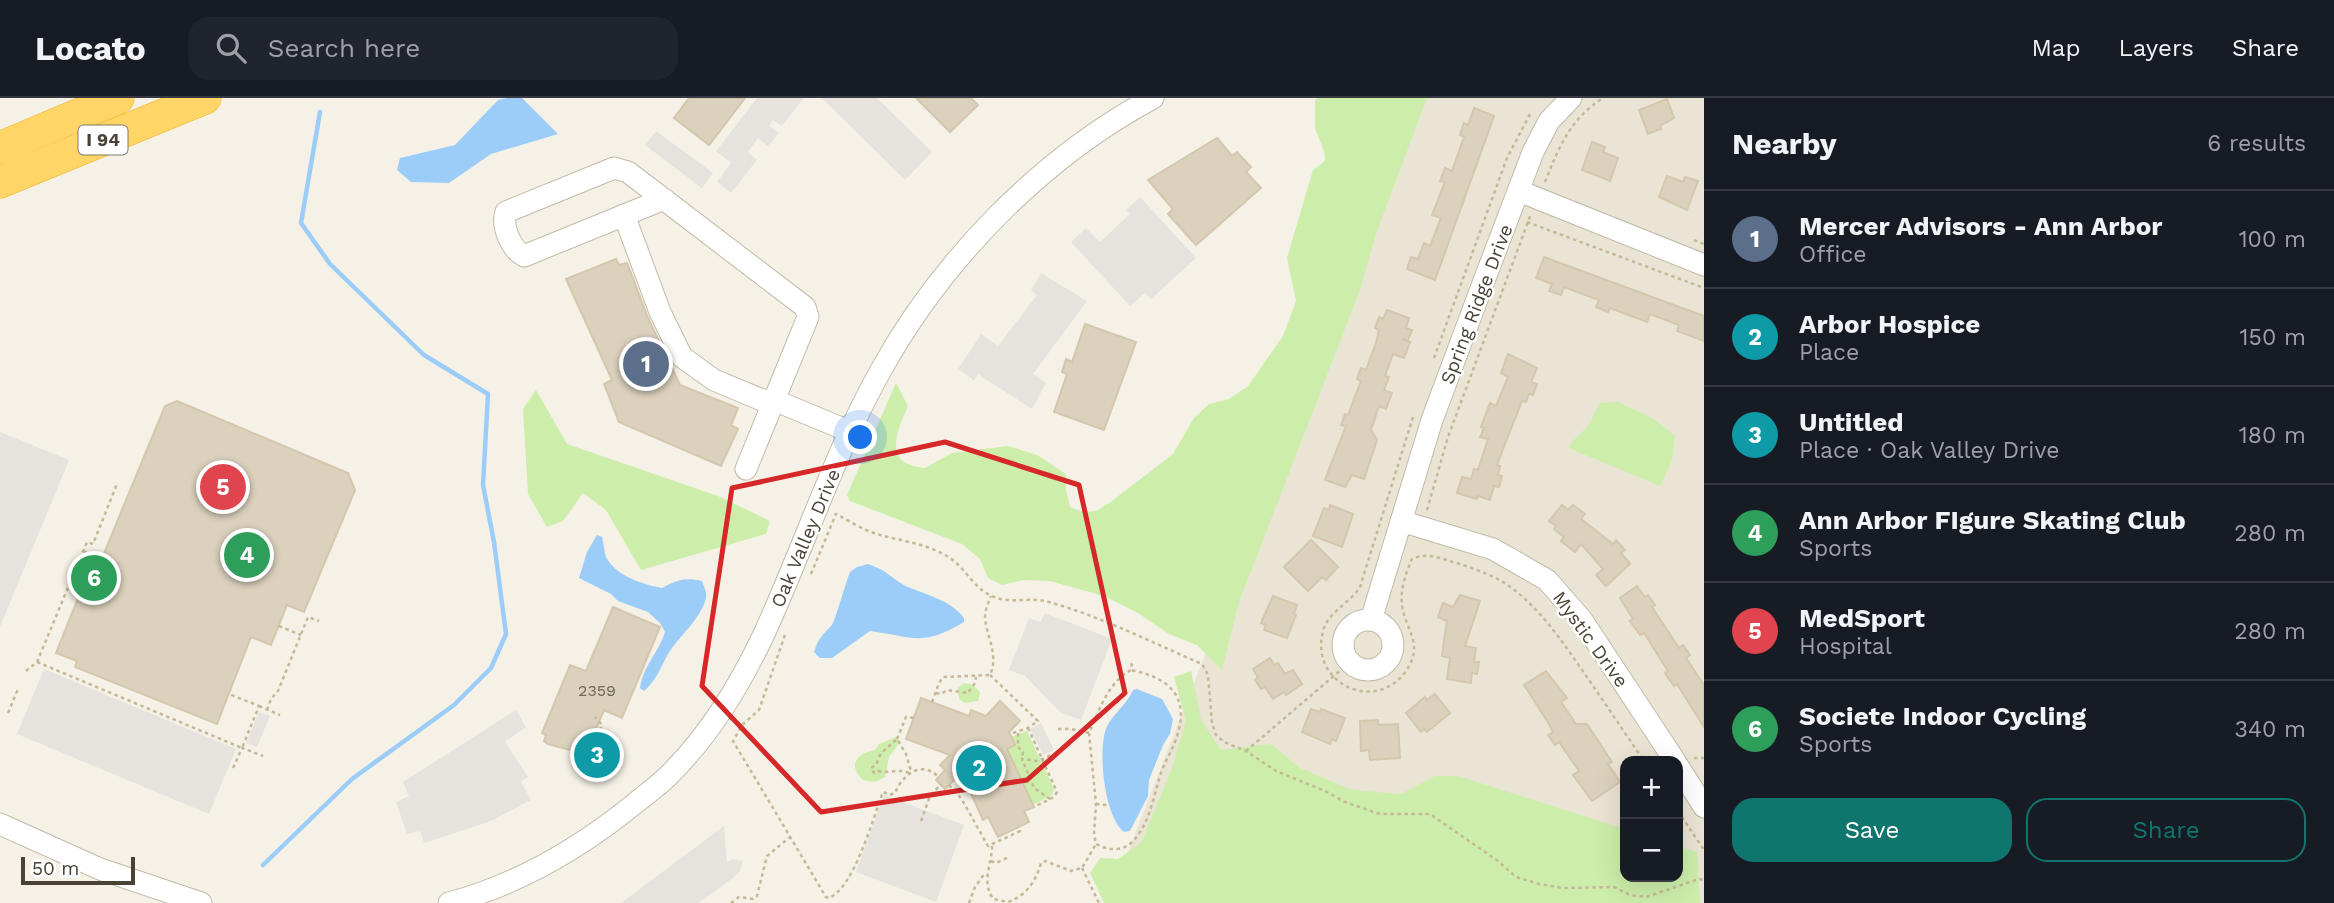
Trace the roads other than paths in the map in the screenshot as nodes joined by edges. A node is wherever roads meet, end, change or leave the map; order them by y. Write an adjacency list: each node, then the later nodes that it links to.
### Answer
1 (118, 98): 5 (highway, I 94)
2 (205, 98): 6 (highway, I 94)
3 (1153, 98): 12 (street, Oak Valley Drive)
4 (1571, 98): 7 (street, Spring Ridge Drive)
5 (0, 148)
6 (0, 182)
7 (1519, 191): 10 (street); 14 (street, Spring Ridge Drive)
8 (664, 199): 9 (street); 9 (street); 11 (street)
9 (624, 215): 11 (street)
10 (1704, 265)
11 (774, 400): 12 (street); 13 (street)
12 (851, 432): 21 (street, Oak Valley Drive)
13 (746, 469)
14 (1401, 522): 15 (street, Spring Ridge Drive); 16 (street, Mystic Drive)
15 (1371, 620): 15 (street)
16 (1672, 756)
17 (1683, 772): 18 (street)
18 (1700, 793)
19 (0, 824): 20 (street)
20 (201, 903)
21 (449, 903)

